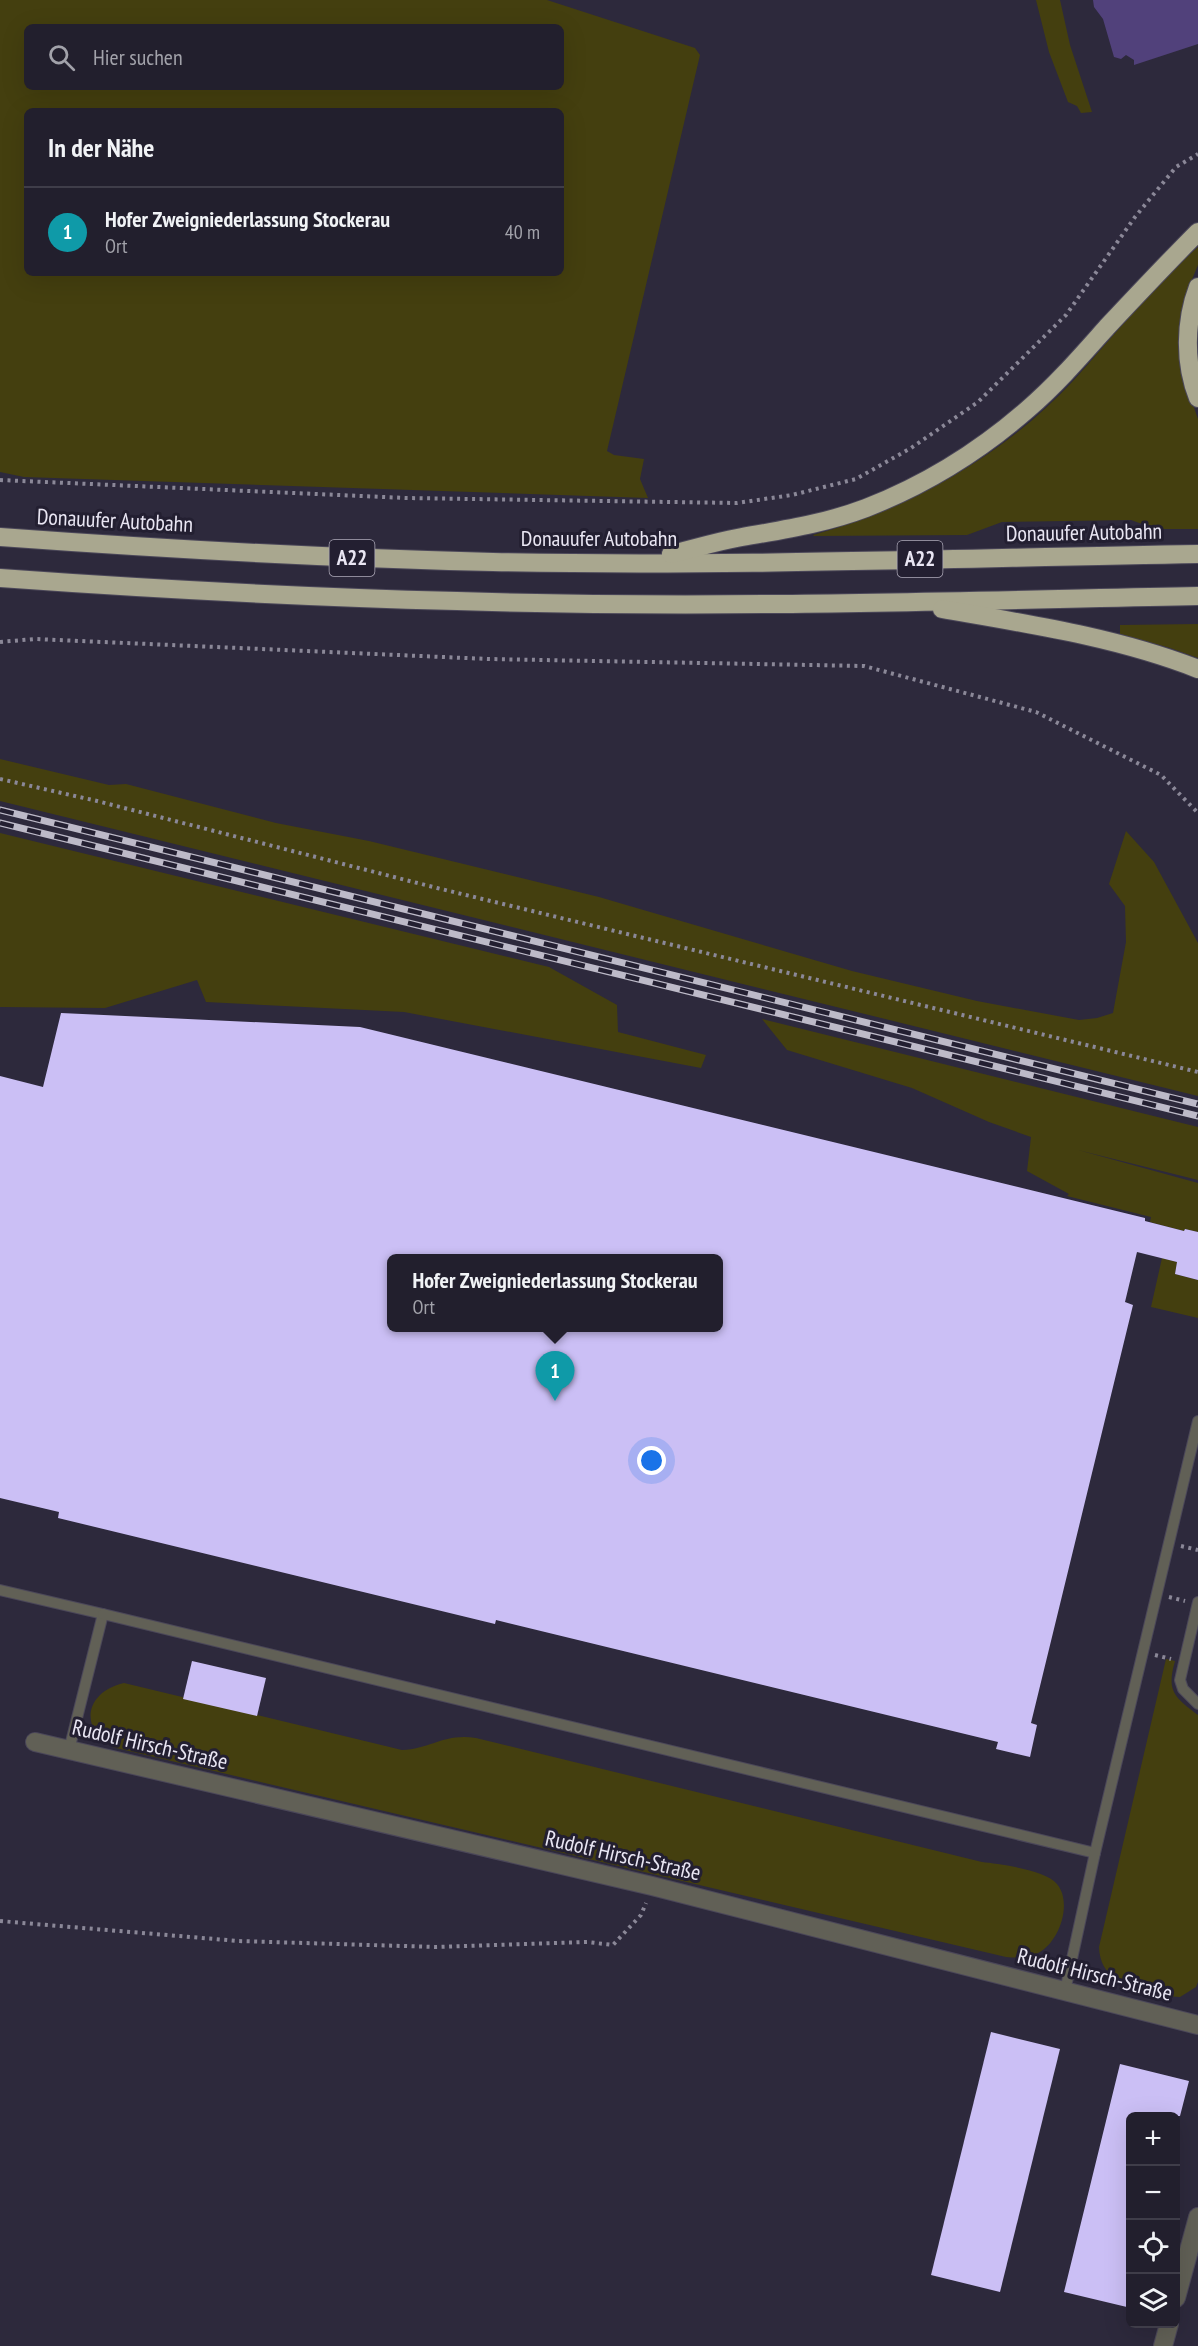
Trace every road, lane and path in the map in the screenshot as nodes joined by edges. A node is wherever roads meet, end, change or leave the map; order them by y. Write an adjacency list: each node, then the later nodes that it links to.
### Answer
1 (1198, 154): 5 (path)
2 (1198, 232): 8 (highway)
3 (1198, 287): 4 (highway)
4 (1198, 398)
5 (0, 480)
6 (0, 537): 8 (highway, Donauufer Autobahn / A22)
7 (1198, 554): 8 (highway, Donauufer Autobahn / A22)
8 (642, 562)
9 (0, 578): 11 (highway, A22)
10 (1198, 596): 11 (highway, A22)
11 (901, 601): 13 (highway)
12 (0, 642): 15 (path)
13 (1198, 669)
14 (0, 779): 16 (path)
15 (1198, 813)
16 (1198, 1071)
17 (1198, 1421): 19 (lane)
18 (0, 1590): 21 (lane)
19 (1156, 1594): 20 (path); 22 (lane)
20 (1198, 1603): 23 (lane)
21 (103, 1614): 26 (lane); 27 (lane)
22 (1143, 1652): 23 (path); 27 (lane)
23 (1184, 1662): 24 (lane)
24 (1198, 1704)
25 (35, 1742): 26 (street, Rudolf Hirsch-Straße)
26 (69, 1750): 28 (street, Rudolf Hirsch-Straße)
27 (1095, 1853): 30 (lane)
28 (652, 1886): 29 (path); 30 (street, Rudolf Hirsch-Straße)
29 (0, 1921)
30 (1065, 1991): 31 (street, Rudolf Hirsch-Straße)
31 (1198, 2025)
32 (1198, 2217): 33 (street)
33 (1180, 2283)
34 (1168, 2328): 35 (street)
35 (1163, 2346)

